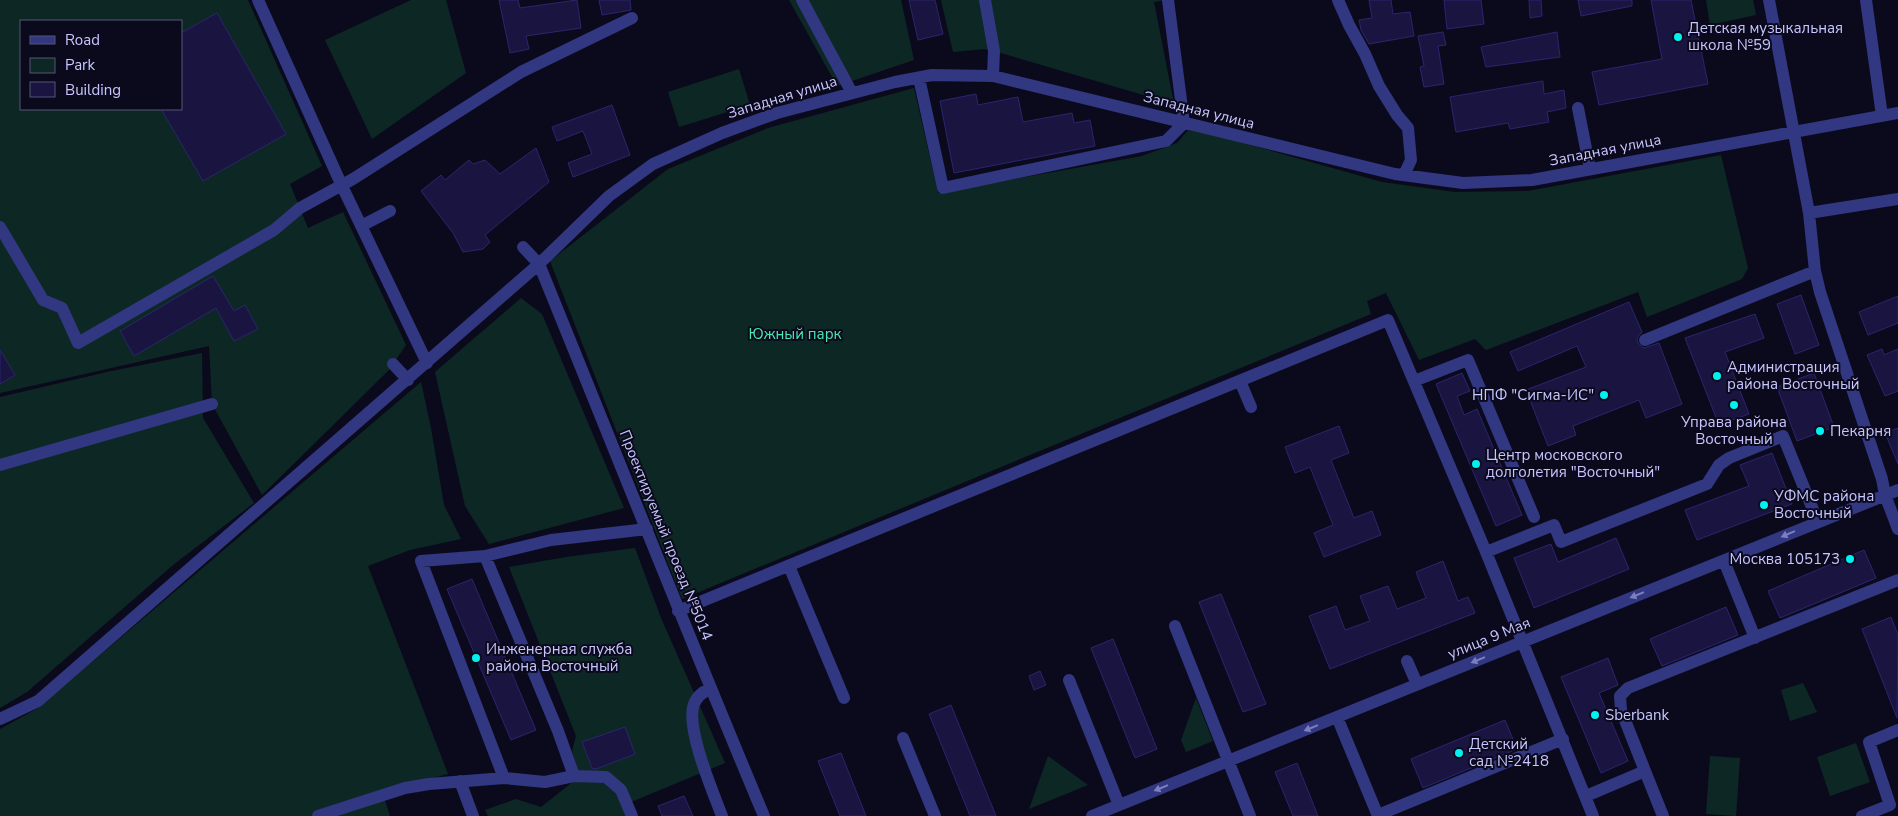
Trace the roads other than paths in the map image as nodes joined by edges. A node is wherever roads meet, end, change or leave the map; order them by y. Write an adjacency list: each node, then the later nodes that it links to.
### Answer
1 (258, 0): 19 (street)
2 (802, 0): 11 (street)
3 (984, 0): 9 (street)
4 (1168, 0): 15 (street)
5 (1338, 0): 18 (street)
6 (1769, 0): 16 (street)
7 (1866, 0): 14 (street)
8 (632, 18): 19 (street)
9 (993, 76): 10 (street, Западная улица); 15 (street, Западная улица)
10 (919, 78): 11 (street, Западная улица); 15 (street)
11 (852, 93): 26 (street, Западная улица)
12 (1578, 108): 17 (street)
13 (1898, 113): 14 (street, Западная улица)
14 (1882, 116): 16 (street, Западная улица)
15 (1184, 122): 18 (street, Западная улица)
16 (1793, 132): 17 (street, Западная улица); 22 (street)
17 (1590, 169): 18 (street, Западная улица)
18 (1404, 175)
19 (342, 186): 23 (street); 24 (street)
20 (1898, 199): 22 (street)
21 (390, 211): 23 (street)
22 (1809, 213): 27 (street)
23 (361, 226): 29 (street)
24 (0, 227)
25 (523, 247): 26 (street)
26 (539, 264): 29 (street, Западная улица); 41 (street, Проектируемый проезд №5014)
27 (1815, 271): 28 (street); 38 (street)
28 (1645, 340)
29 (427, 363): 31 (street, Западная улица)
30 (393, 364): 31 (street)
31 (408, 380): 58 (street, Западная улица)
32 (1414, 380): 33 (street); 39 (street); 43 (street)
33 (1240, 381): 35 (street); 46 (street)
34 (212, 404): 36 (street)
35 (1250, 407)
36 (0, 465)
37 (1898, 490): 38 (street, улица 9 Мая)
38 (1885, 495): 40 (street, улица 9 Мая); 42 (street)
39 (1534, 517)
40 (1818, 522): 43 (street); 45 (street, улица 9 Мая, one-way to 45)
41 (647, 529): 44 (street); 48 (street, Проектируемый проезд №5014)
42 (1898, 529)
43 (1486, 552): 51 (street)
44 (485, 556): 66 (street); 67 (street)
45 (1724, 561): 50 (street); 51 (street, улица 9 Мая, one-way to 51)
46 (789, 566): 48 (street); 56 (street)
47 (1898, 580): 50 (street)
48 (678, 612): 55 (street, Проектируемый проезд №5014)
49 (1174, 626): 62 (street)
50 (1755, 638): 65 (street)
51 (1523, 641): 54 (street, улица 9 Мая, one-way to 54); 61 (street)
52 (1407, 661): 54 (street)
53 (1069, 680): 70 (street)
54 (1417, 684): 57 (street, улица 9 Мая)
55 (710, 688): 75 (street); 76 (street, Проектируемый проезд №5014)
56 (844, 698)
57 (1337, 717): 62 (street, улица 9 Мая, one-way to 62); 64 (street)
58 (0, 719)
59 (1898, 730): 83 (street)
60 (903, 738): 77 (street)
61 (1563, 739): 69 (street); 80 (street)
62 (1229, 761): 70 (street, улица 9 Мая, one-way to 70); 79 (street)
63 (1370, 762): 64 (street)
64 (1358, 767): 80 (street)
65 (1645, 771): 69 (street); 82 (street)
66 (574, 776): 67 (street); 74 (street)
67 (504, 778): 68 (street)
68 (460, 781): 72 (street); 73 (street)
69 (1586, 796): 81 (street)
70 (1119, 805): 71 (street, улица 9 Мая)
71 (1107, 813): 78 (street, улица 9 Мая)
72 (318, 816)
73 (473, 816)
74 (632, 816)
75 (722, 816)
76 (764, 816)
77 (935, 816)
78 (1092, 816)
79 (1250, 816)
80 (1378, 816)
81 (1593, 816)
82 (1663, 816)
83 (1862, 816)

